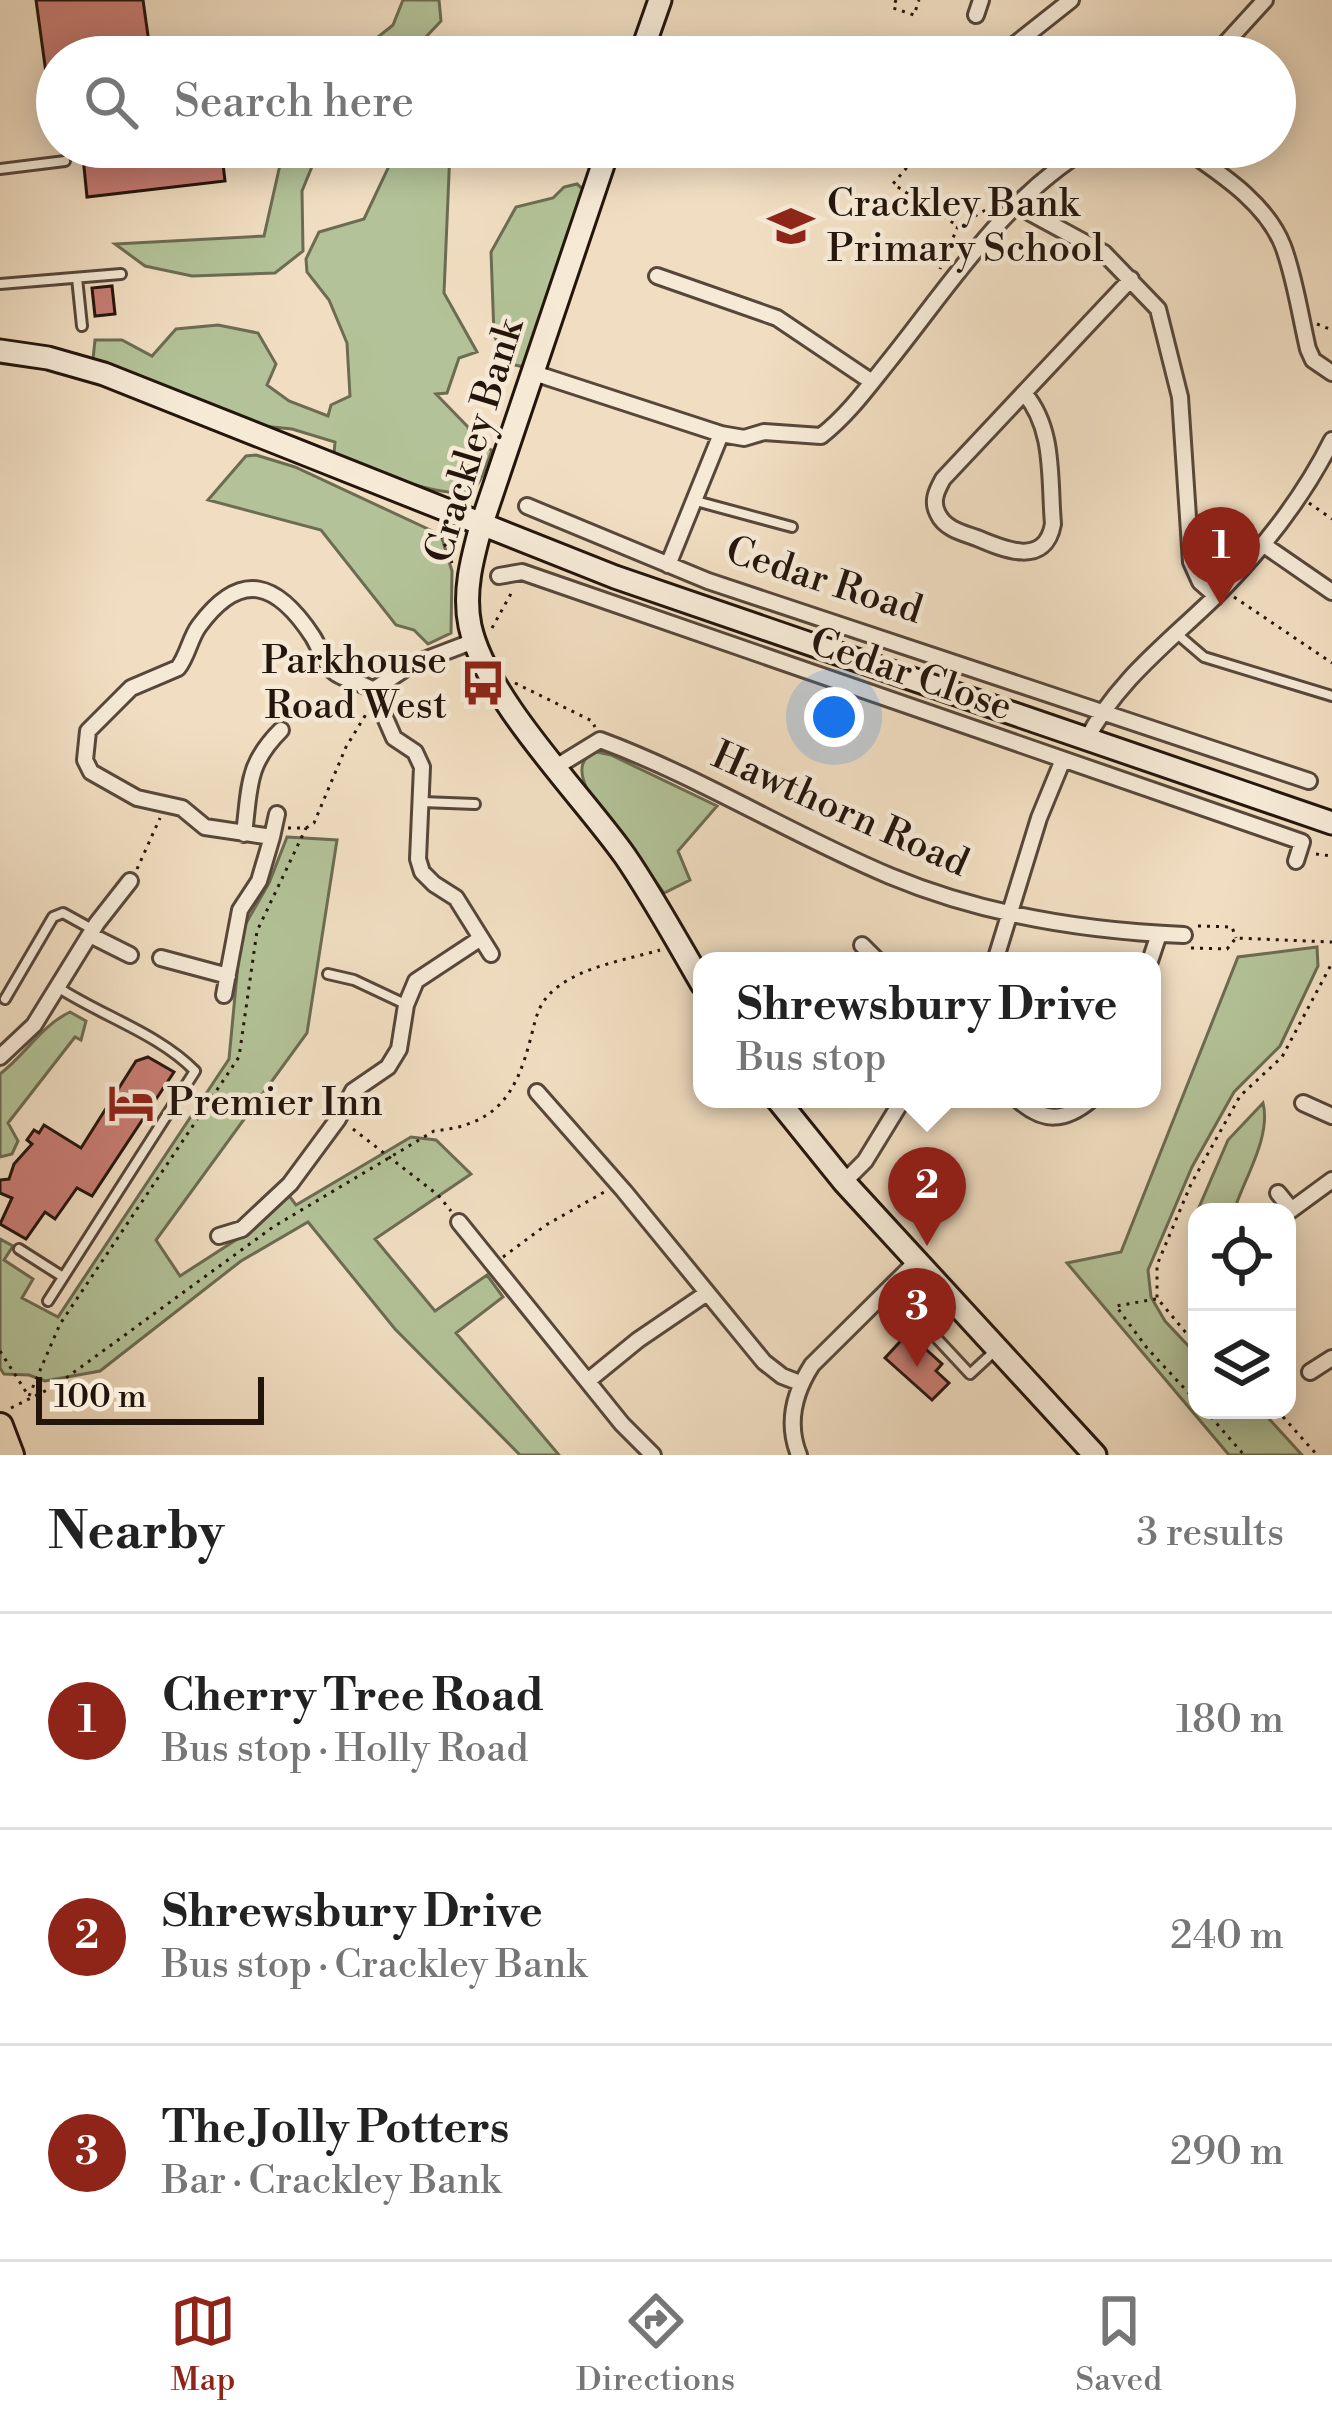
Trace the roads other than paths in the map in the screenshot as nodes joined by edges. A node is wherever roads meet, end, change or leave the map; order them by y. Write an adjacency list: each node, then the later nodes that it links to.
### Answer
1 (660, 0): 4 (street)
2 (1071, 0): 5 (street)
3 (1265, 0): 6 (street)
4 (647, 36)
5 (1026, 36)
6 (1232, 36)
7 (36, 165): 11 (lane)
8 (602, 168): 20 (street, Crackley Bank)
9 (1056, 168): 12 (street)
10 (1212, 168): 21 (street)
11 (0, 169)
12 (1007, 203): 16 (street); 22 (street)
13 (121, 274): 15 (lane)
14 (657, 276): 22 (street)
15 (77, 278): 17 (lane); 18 (lane)
16 (1131, 279): 23 (street); 34 (street)
17 (0, 284)
18 (82, 326)
19 (0, 351): 28 (street)
20 (531, 372): 24 (street); 28 (street, Crackley Bank)
21 (1332, 374)
22 (872, 382): 24 (street)
23 (1024, 393): 23 (street)
24 (721, 434): 26 (street)
25 (1332, 440): 30 (street)
26 (694, 500): 29 (lane); 31 (street)
27 (533, 514): 31 (street, Cedar Road)
28 (481, 526): 36 (street, Crackley Bank); 37 (street, Cedar Road)
29 (792, 527)
30 (1264, 545): 33 (street); 34 (street)
31 (668, 565): 41 (street, Cedar Road)
32 (500, 577): 38 (street, Cedar Close)
33 (1332, 592)
34 (1216, 596): 35 (street)
35 (1176, 633): 40 (lane); 41 (street)
36 (474, 641): 39 (street); 45 (street, Crackley Bank)
37 (831, 652): 38 (street, Cedar Road); 43 (street, Cedar Road)
38 (820, 678): 44 (street, Cedar Close)
39 (373, 690): 47 (street); 50 (street)
40 (1332, 696)
41 (1103, 712): 43 (street); 46 (street, Cedar Road)
42 (281, 730): 50 (street)
43 (1086, 741): 49 (street, Cedar Road)
44 (1062, 762): 51 (street, Cedar Close); 53 (street)
45 (556, 767): 53 (street, Hawthorn Road); 65 (street, Crackley Bank)
46 (1300, 783)
47 (422, 802): 48 (lane); 57 (street)
48 (475, 804)
49 (1332, 823)
50 (244, 834): 67 (street)
51 (1296, 861)
52 (130, 881): 54 (street)
53 (1007, 914): 55 (street, Hawthorn Road); 60 (street)
54 (92, 932): 63 (street); 68 (street); 70 (lane)
55 (1159, 934): 56 (street, Hawthorn Road); 61 (street)
56 (1184, 935)
57 (481, 938): 62 (street); 71 (street)
58 (862, 945): 59 (street)
59 (869, 952)
60 (996, 952)
61 (1153, 952)
62 (491, 954)
63 (130, 955)
64 (161, 958): 67 (street)
65 (693, 968)
66 (328, 974): 71 (lane)
67 (228, 976): 69 (street)
68 (59, 988): 72 (street); 91 (lane)
69 (224, 995)
70 (5, 999)
71 (406, 1005): 80 (street)
72 (0, 1058)
73 (537, 1092): 92 (street)
74 (1303, 1103): 79 (street)
75 (784, 1108): 83 (street)
76 (897, 1108): 83 (street)
77 (1027, 1108): 78 (street)
78 (1082, 1108)
79 (1332, 1116)
80 (338, 1118): 81 (street); 88 (street)
81 (353, 1129)
82 (1332, 1180): 86 (street)
83 (844, 1182): 90 (street)
84 (1278, 1193): 85 (street)
85 (1284, 1203)
86 (1296, 1206)
87 (459, 1222): 96 (street)
88 (219, 1236)
89 (19, 1250): 91 (lane)
90 (918, 1260): 93 (street); 95 (street)
91 (63, 1277): 94 (lane)
92 (706, 1293): 96 (street); 97 (street)
93 (883, 1295): 95 (lane); 97 (street)
94 (48, 1300)
95 (999, 1348): 102 (street)
96 (590, 1381): 100 (street)
97 (800, 1383): 101 (street)
98 (0, 1426): 99 (highway)
99 (11, 1455)
100 (653, 1455)
101 (799, 1455)
102 (1095, 1455)

